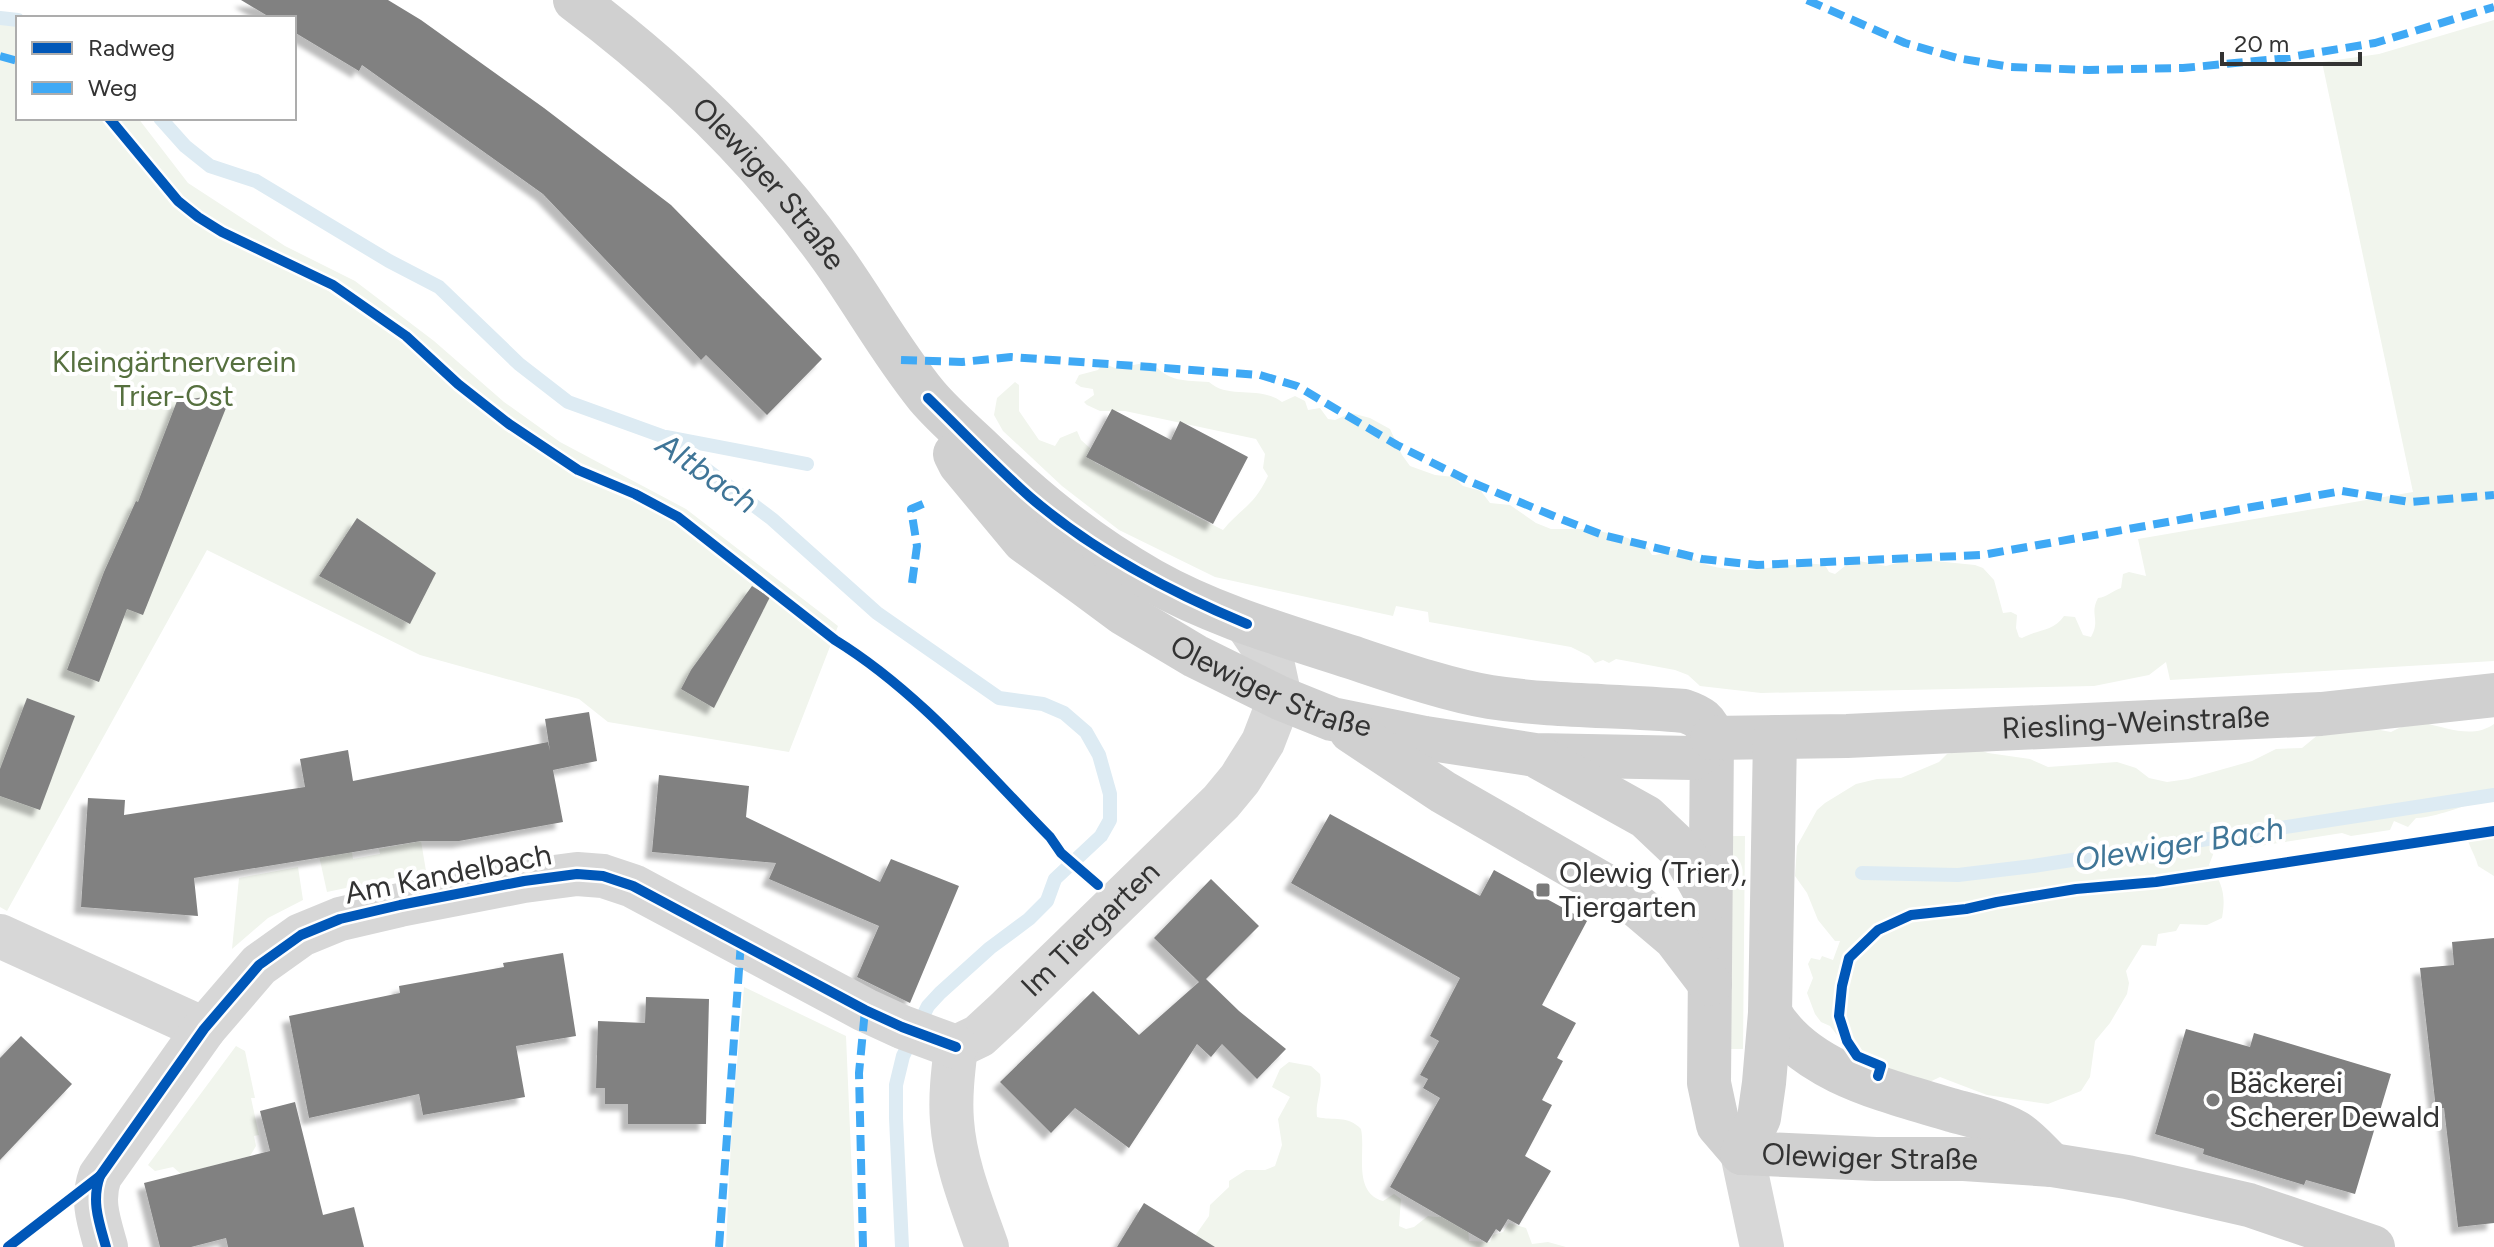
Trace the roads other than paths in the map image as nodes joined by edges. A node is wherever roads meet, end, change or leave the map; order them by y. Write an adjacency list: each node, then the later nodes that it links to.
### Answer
1 (575, 0): 2 (main road, Olewiger Straße)
2 (928, 398): 3 (main road, Olewiger Straße); 5 (main road, Olewiger Straße)
3 (1247, 624): 5 (street); 8 (main road, Olewiger Straße)
4 (2494, 695): 7 (main road, Riesling-Weinstraße)
5 (1280, 698): 6 (main road, Olewiger Straße); 15 (street, Im Tiergarten)
6 (1332, 719): 9 (main road, Olewiger Straße); 12 (main road)
7 (1775, 737): 8 (main road); 13 (main road, Olewiger Straße)
8 (1712, 738): 9 (main road, Olewiger Straße); 10 (main road)
9 (1535, 755): 10 (main road)
10 (1709, 899): 12 (main road)
11 (0, 936): 14 (street)
12 (1710, 984): 16 (main road)
13 (1770, 1013): 16 (main road, Olewiger Straße); 17 (main road)
14 (204, 1029): 15 (street, Am Kandelbach); 18 (street, Am Kandelbach)
15 (927, 1037): 19 (street)
16 (1742, 1153): 17 (main road, Olewiger Straße); 20 (street)
17 (2052, 1165): 21 (main road, Olewiger Straße)
18 (106, 1247)
19 (987, 1247)
20 (1762, 1247)
21 (2373, 1247)

